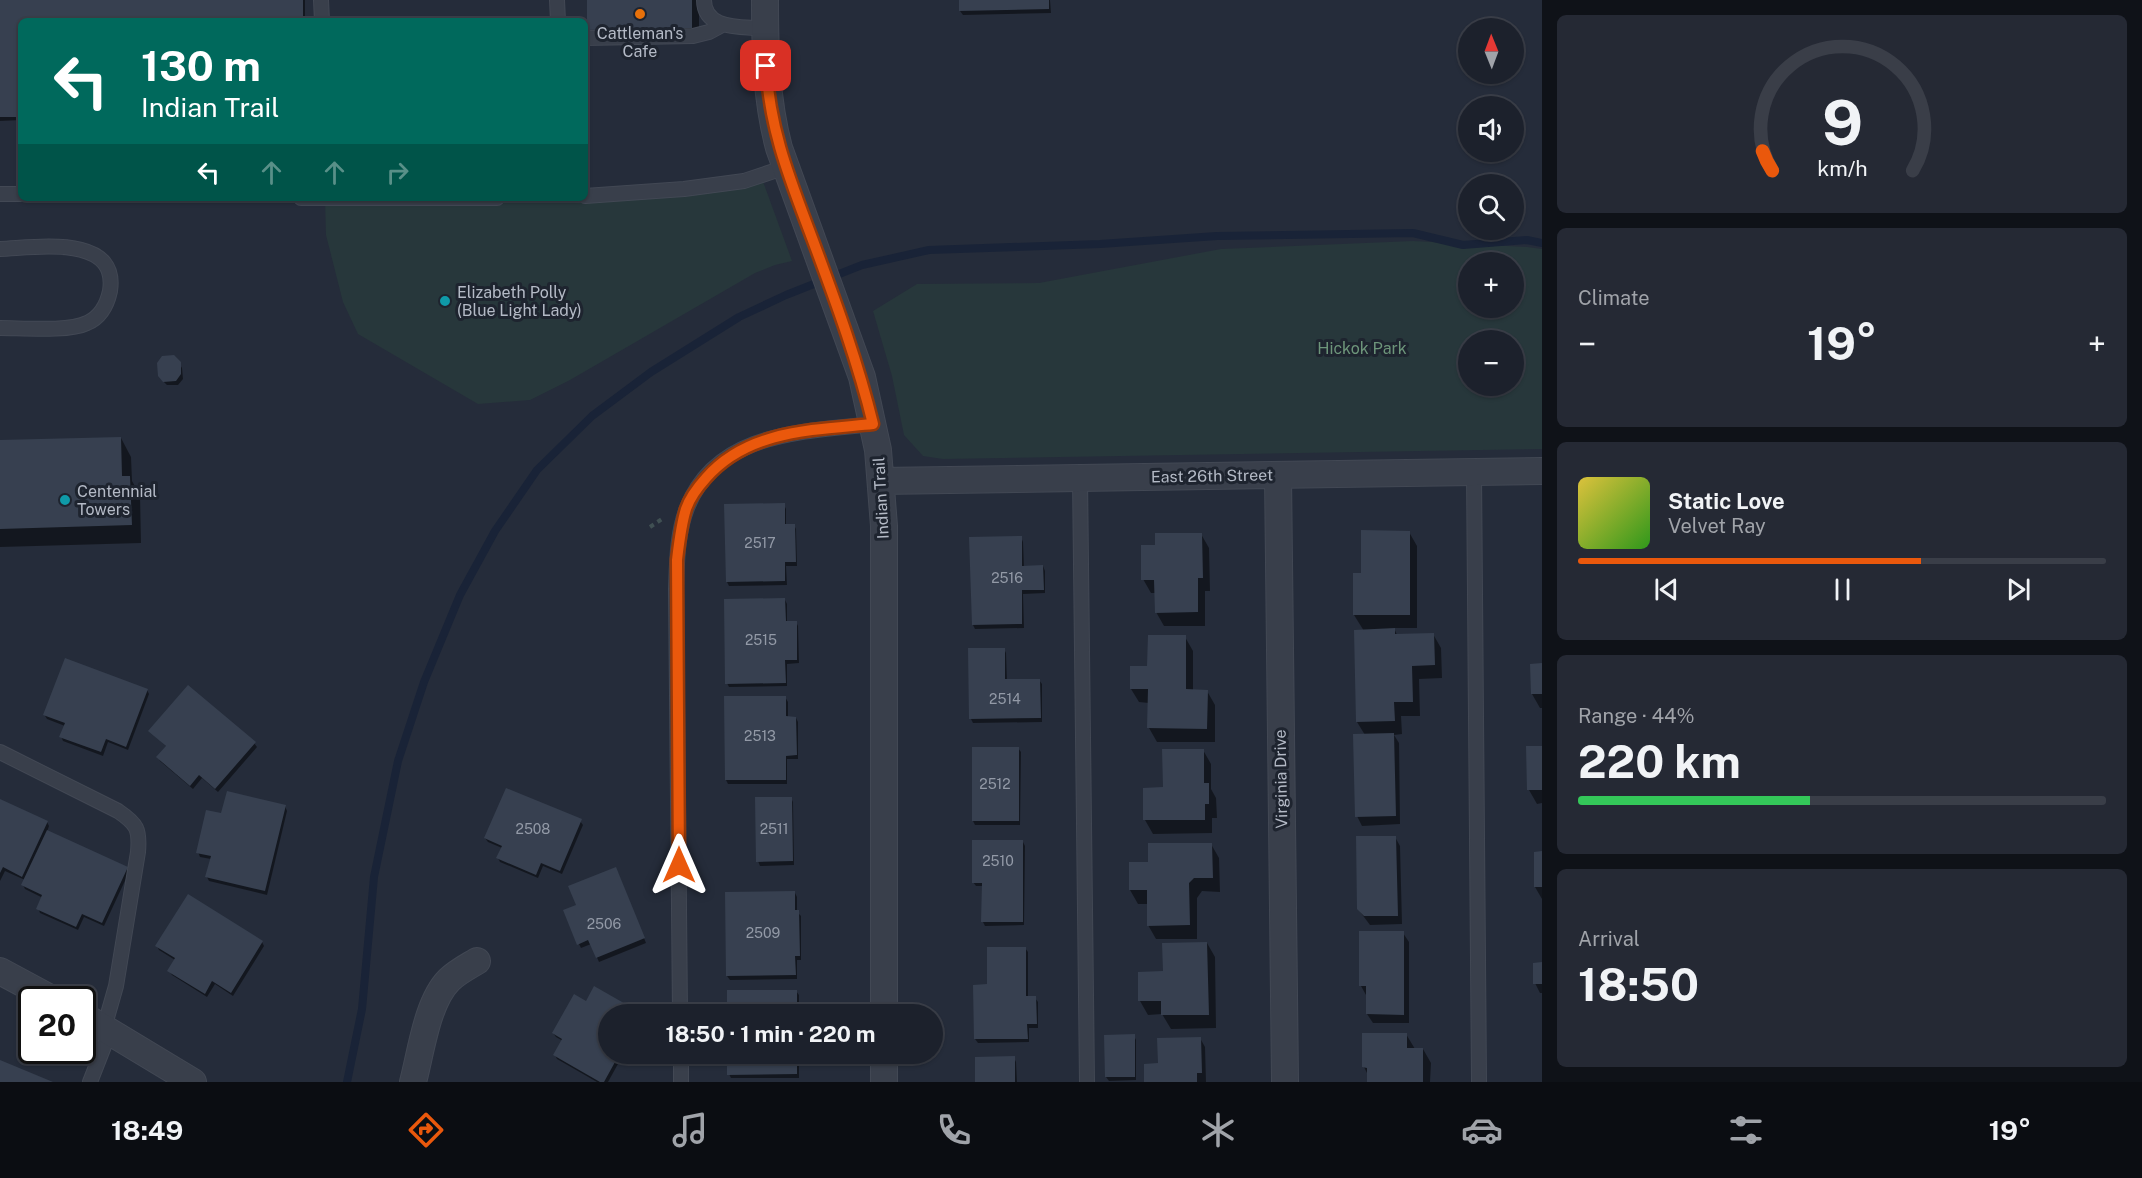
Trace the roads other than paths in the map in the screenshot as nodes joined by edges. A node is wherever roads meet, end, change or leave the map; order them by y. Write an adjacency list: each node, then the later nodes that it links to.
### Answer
1 (321, 0): 5 (lane)
2 (557, 0): 6 (lane)
3 (704, 0): 7 (lane)
4 (765, 0): 8 (street, Indian Trail)
5 (321, 18)
6 (558, 18)
7 (722, 25): 8 (lane); 9 (lane)
8 (765, 28): 10 (street, Indian Trail)
9 (588, 38)
10 (786, 167): 13 (lane); 16 (street, Indian Trail)
11 (0, 194): 12 (lane)
12 (18, 194)
13 (588, 196)
14 (0, 249): 15 (lane)
15 (0, 328)
16 (873, 424): 21 (street, Indian Trail); 26 (lane)
17 (1542, 471): 18 (street, East 26th Street)
18 (1474, 472): 19 (street, East 26th Street); 38 (lane)
19 (1278, 475): 20 (street, East 26th Street); 37 (street, Virginia Drive)
20 (1080, 478): 21 (street, East 26th Street); 36 (lane)
21 (881, 482): 27 (street, Indian Trail)
22 (0, 752): 28 (lane)
23 (477, 961): 33 (street)
24 (0, 971): 25 (street)
25 (28, 986)
26 (680, 1004)
27 (884, 1004)
28 (99, 1025): 31 (lane); 32 (street)
29 (681, 1064): 34 (lane)
30 (884, 1064): 35 (street)
31 (90, 1082)
32 (194, 1082)
33 (413, 1082)
34 (681, 1082)
35 (884, 1082)
36 (1087, 1082)
37 (1285, 1082)
38 (1479, 1082)

